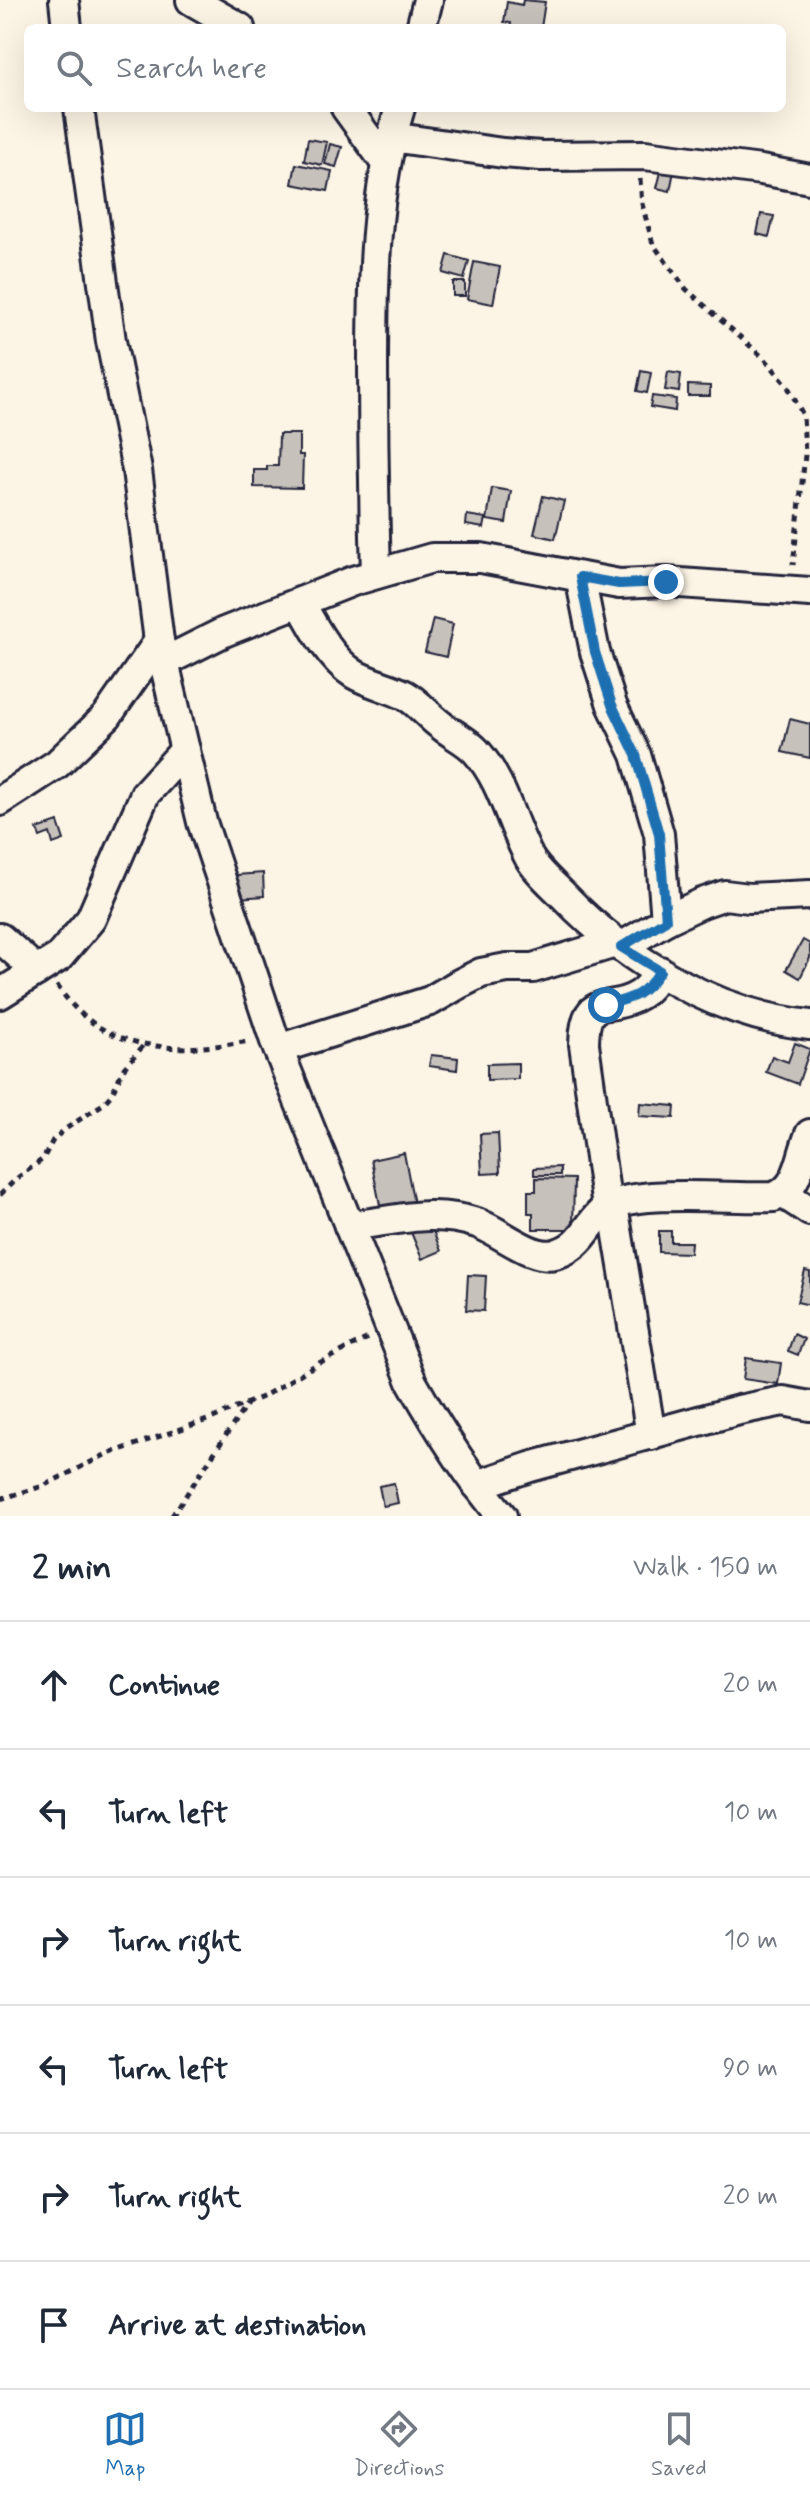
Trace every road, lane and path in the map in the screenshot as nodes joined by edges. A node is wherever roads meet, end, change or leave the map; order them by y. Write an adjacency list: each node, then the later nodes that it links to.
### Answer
1 (64, 0): 4 (street)
2 (191, 0): 5 (street)
3 (428, 0): 6 (street)
4 (67, 24)
5 (233, 24)
6 (422, 24)
7 (80, 112): 17 (street)
8 (350, 112): 10 (street)
9 (399, 112): 10 (street)
10 (389, 150): 11 (street); 13 (street)
11 (636, 154): 12 (street); 15 (path)
12 (810, 179)
13 (376, 574): 14 (street); 16 (street)
14 (580, 577): 15 (street); 21 (street)
15 (800, 592)
16 (300, 602): 17 (street); 23 (street)
17 (161, 652): 18 (street); 19 (street)
18 (185, 750): 24 (street); 28 (street)
19 (0, 801)
20 (810, 895): 21 (street)
21 (666, 920): 23 (street)
22 (0, 938): 24 (street)
23 (618, 945): 25 (street); 28 (street)
24 (41, 968): 26 (street); 29 (path)
25 (660, 971): 27 (street); 33 (street)
26 (0, 994)
27 (810, 1025)
28 (276, 1043): 29 (path); 35 (street)
29 (144, 1045): 32 (path)
30 (810, 1134): 31 (street)
31 (784, 1194): 33 (street); 34 (street)
32 (0, 1195)
33 (610, 1206): 35 (street); 39 (street)
34 (810, 1211)
35 (349, 1226): 36 (street)
36 (390, 1327): 37 (path); 40 (street)
37 (248, 1403): 41 (path); 42 (path)
38 (810, 1406): 39 (street)
39 (651, 1435): 40 (street)
40 (477, 1485): 43 (street)
41 (0, 1499)
42 (172, 1516)
43 (502, 1516)

